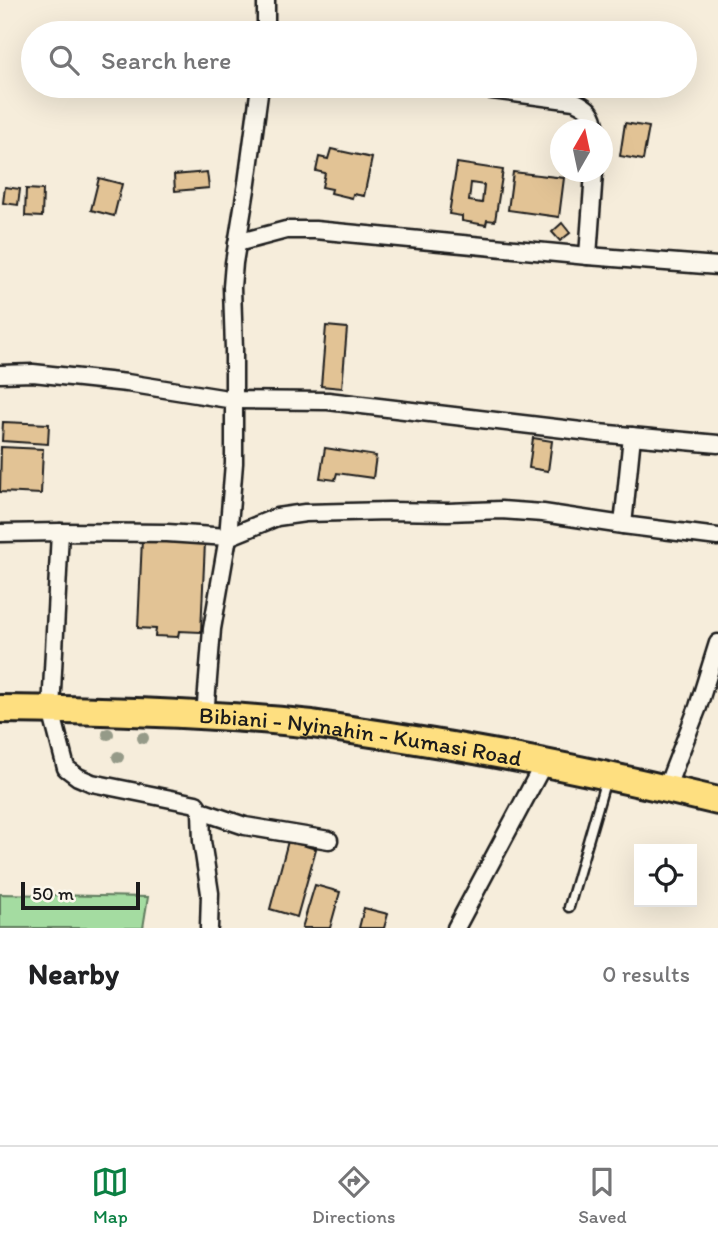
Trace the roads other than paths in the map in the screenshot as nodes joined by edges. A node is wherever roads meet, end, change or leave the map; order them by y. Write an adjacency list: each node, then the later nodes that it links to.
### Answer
1 (266, 0): 2 (street)
2 (266, 21)
3 (258, 98): 7 (street)
4 (552, 98): 5 (street)
5 (594, 119)
6 (593, 182): 8 (street)
7 (237, 243): 8 (street); 11 (street)
8 (588, 256): 9 (street)
9 (718, 266)
10 (0, 374): 11 (street)
11 (234, 400): 12 (street); 17 (street)
12 (632, 436): 13 (street); 14 (street)
13 (718, 444)
14 (623, 525): 17 (street); 18 (street)
15 (60, 532): 16 (street); 17 (street); 21 (street)
16 (0, 533)
17 (228, 537): 22 (street)
18 (718, 537)
19 (718, 643): 25 (street)
20 (0, 709): 21 (main road, Bibiani - Nyinahin - Kumasi Road)
21 (51, 710): 22 (main road, Bibiani - Nyinahin - Kumasi Road); 27 (street)
22 (205, 716): 23 (main road, Bibiani - Nyinahin - Kumasi Road)
23 (544, 763): 24 (main road, Bibiani - Nyinahin - Kumasi Road); 31 (street)
24 (607, 776): 25 (main road, Bibiani - Nyinahin - Kumasi Road); 29 (lane)
25 (666, 789): 26 (main road, Bibiani - Nyinahin - Kumasi Road)
26 (718, 801)
27 (201, 811): 28 (street); 30 (street)
28 (329, 840)
29 (569, 907)
30 (209, 928)
31 (456, 928)

